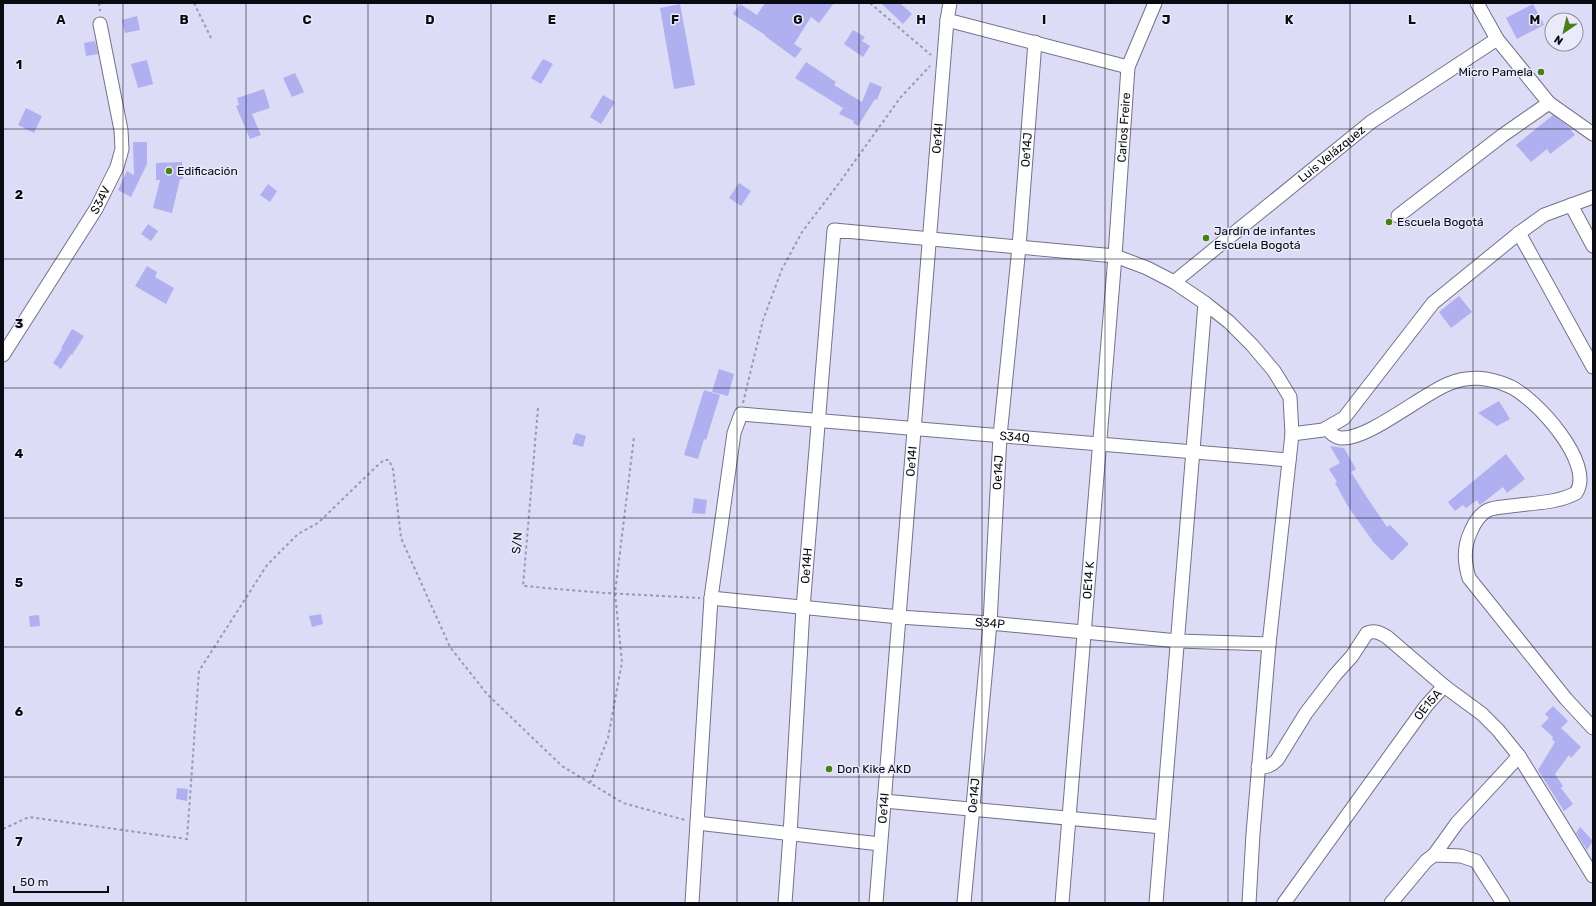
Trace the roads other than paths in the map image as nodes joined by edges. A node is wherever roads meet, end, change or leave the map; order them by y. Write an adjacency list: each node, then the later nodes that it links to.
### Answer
1 (950, 3): 4 (street, Oe14I)
2 (1154, 3): 8 (street, Carlos Freire)
3 (1477, 3): 6 (street)
4 (947, 20): 7 (street); 15 (street, Oe14I)
5 (100, 24): 21 (street, S34V)
6 (1497, 39): 9 (street); 19 (street, Luis Velázquez)
7 (1035, 42): 8 (street); 17 (street, Oe14J)
8 (1128, 67): 18 (street, Carlos Freire)
9 (1549, 103): 10 (street); 13 (street)
10 (1593, 134)
11 (1593, 197): 12 (street)
12 (1571, 205): 14 (street); 16 (street)
13 (1398, 216)
14 (1519, 233): 22 (street); 25 (street)
15 (930, 239): 17 (street); 23 (street, Oe14H); 24 (street, Oe14I)
16 (1593, 246)
17 (1019, 247): 18 (street); 27 (street, Oe14J)
18 (1115, 256): 19 (street); 28 (street, OE14 K)
19 (1174, 282): 20 (street)
20 (1205, 303): 26 (street); 29 (street)
21 (3, 355)
22 (1593, 367)
23 (818, 420): 24 (street, S34Q); 31 (street, S34Q); 32 (street, Oe14H)
24 (914, 428): 27 (street, S34Q); 33 (street, Oe14I)
25 (1327, 428): 26 (street); 39 (street)
26 (1292, 434): 30 (street)
27 (1000, 436): 28 (street, S34Q); 34 (street, Oe14J)
28 (1099, 444): 29 (street, S34Q); 35 (street, OE14 K)
29 (1193, 452): 30 (street, S34Q); 36 (street)
30 (1289, 460): 37 (street)
31 (711, 598): 32 (street, S34P); 45 (street)
32 (803, 608): 33 (street, S34P); 47 (street, Oe14H)
33 (899, 617): 34 (street, S34P); 42 (street, Oe14I)
34 (990, 622): 35 (street, S34P); 43 (street, Oe14J)
35 (1084, 631): 36 (street, S34P); 44 (street, OE14 K)
36 (1178, 641): 37 (street, S34P); 46 (street)
37 (1269, 644): 41 (street)
38 (1444, 686): 40 (street, OE15A); 41 (street); 58 (street, OE15A)
39 (1593, 728)
40 (1519, 756): 49 (street); 50 (street, OE15A)
41 (1258, 767): 57 (street)
42 (884, 801): 43 (street); 48 (street, Oe14I)
43 (973, 810): 44 (street); 54 (street, Oe14J)
44 (1069, 819): 46 (street); 55 (street, OE14 K)
45 (697, 823): 47 (street); 51 (street)
46 (1162, 827): 56 (street)
47 (790, 835): 48 (street); 52 (street, Oe14H)
48 (880, 844): 53 (street, Oe14I)
49 (1434, 855): 59 (street); 60 (street)
50 (1593, 876)
51 (692, 903)
52 (785, 903)
53 (876, 903)
54 (964, 903)
55 (1062, 903)
56 (1156, 903)
57 (1249, 903)
58 (1284, 903)
59 (1392, 903)
60 (1503, 903)

